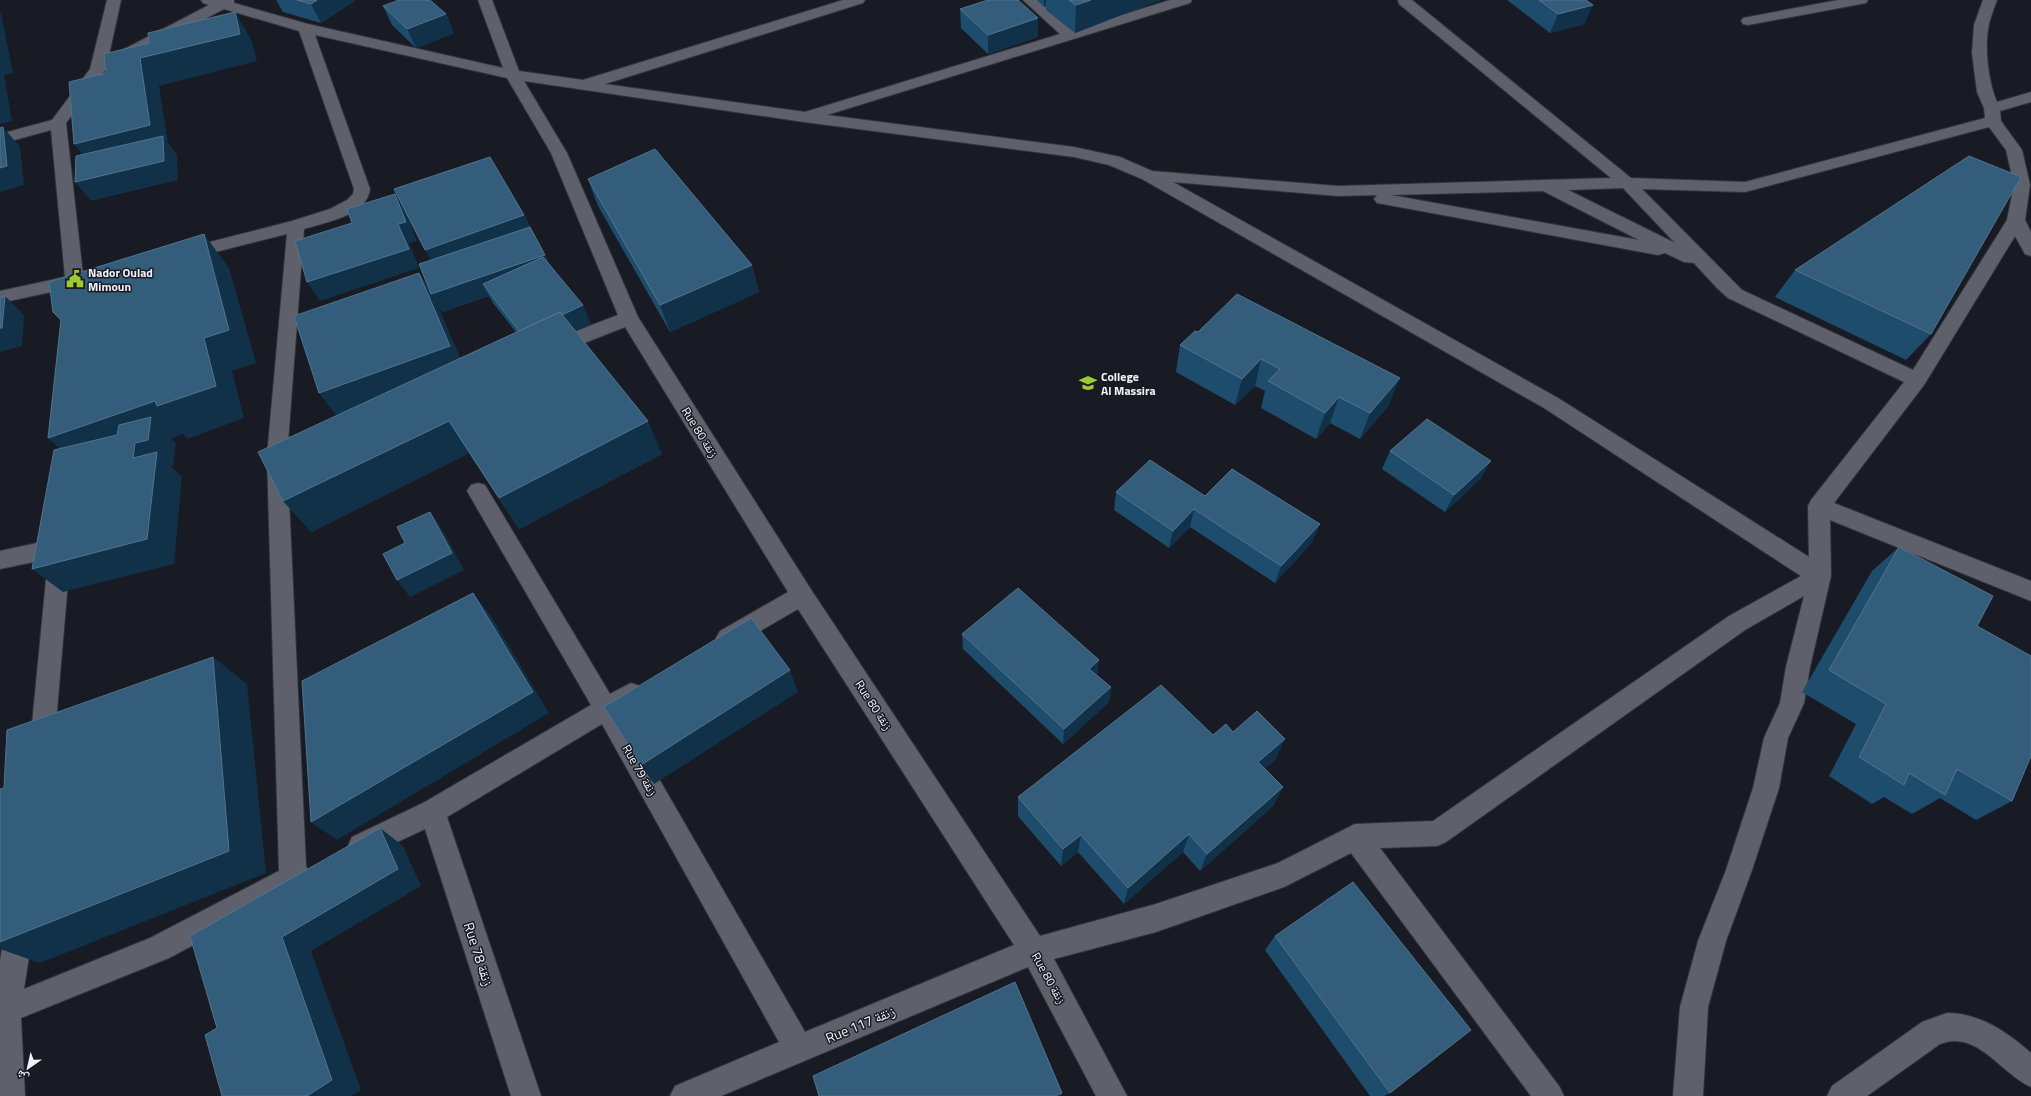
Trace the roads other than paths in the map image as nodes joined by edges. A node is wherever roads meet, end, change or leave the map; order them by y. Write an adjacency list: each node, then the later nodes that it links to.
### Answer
1 (114, 0): 13 (street)
2 (484, 0): 14 (street, Rue 80 زنقة)
3 (858, 0): 15 (street)
4 (1030, 0): 12 (street)
5 (1185, 0): 12 (street)
6 (1405, 0): 22 (street)
7 (1861, 0): 10 (street)
8 (1990, 0): 17 (street)
9 (219, 1): 11 (street); 13 (street)
10 (1748, 21)
11 (305, 28): 14 (street); 26 (street)
12 (1071, 35): 18 (street)
13 (98, 69): 19 (street)
14 (512, 75): 15 (street); 34 (street, Rue 80 زنقة)
15 (581, 86): 18 (street)
16 (2031, 97): 17 (street)
17 (1993, 115): 22 (street); 25 (street)
18 (804, 117): 21 (street)
19 (58, 123): 20 (street); 31 (street)
20 (0, 139)
21 (1148, 175): 24 (street); 43 (street)
22 (1627, 183): 23 (street); 32 (street)
23 (1546, 186): 24 (street); 28 (street)
24 (1338, 191): 28 (street)
25 (2016, 220): 27 (street); 37 (street)
26 (296, 226): 29 (street); 39 (street)
27 (2031, 250)
28 (1685, 254): 32 (street)
29 (165, 259)
30 (98, 276): 31 (street)
31 (75, 282): 33 (street); 35 (street)
32 (1735, 294): 37 (street)
33 (0, 297)
34 (629, 318): 36 (street); 45 (street, Rue 80 زنقة)
35 (73, 327)
36 (533, 355)
37 (1917, 380): 41 (street)
38 (299, 447): 39 (street)
39 (277, 456): 52 (street)
40 (478, 491): 48 (street, Rue 79 زنقة)
41 (1819, 506): 43 (street); 44 (street)
42 (0, 560): 49 (street)
43 (1820, 576): 51 (street); 63 (street)
44 (2031, 590)
45 (802, 595): 46 (street); 54 (street, Rue 80 زنقة)
46 (707, 650)
47 (653, 681): 48 (street)
48 (606, 709): 50 (street); 56 (street, Rue 79 زنقة)
49 (41, 762)
50 (432, 812): 52 (street); 59 (street, Rue 78 زنقة)
51 (1355, 837): 54 (street, Rue 117 زنقة); 62 (street)
52 (293, 878): 55 (street)
53 (23, 902): 55 (street)
54 (1034, 951): 56 (street, Rue 117 زنقة); 61 (street, Rue 80 زنقة)
55 (6, 1010): 58 (street)
56 (799, 1050): 60 (street, Rue 117 زنقة)
57 (2031, 1072): 64 (street)
58 (10, 1096)
59 (526, 1096)
60 (685, 1096)
61 (1112, 1096)
62 (1549, 1096)
63 (1688, 1096)
64 (1842, 1096)

